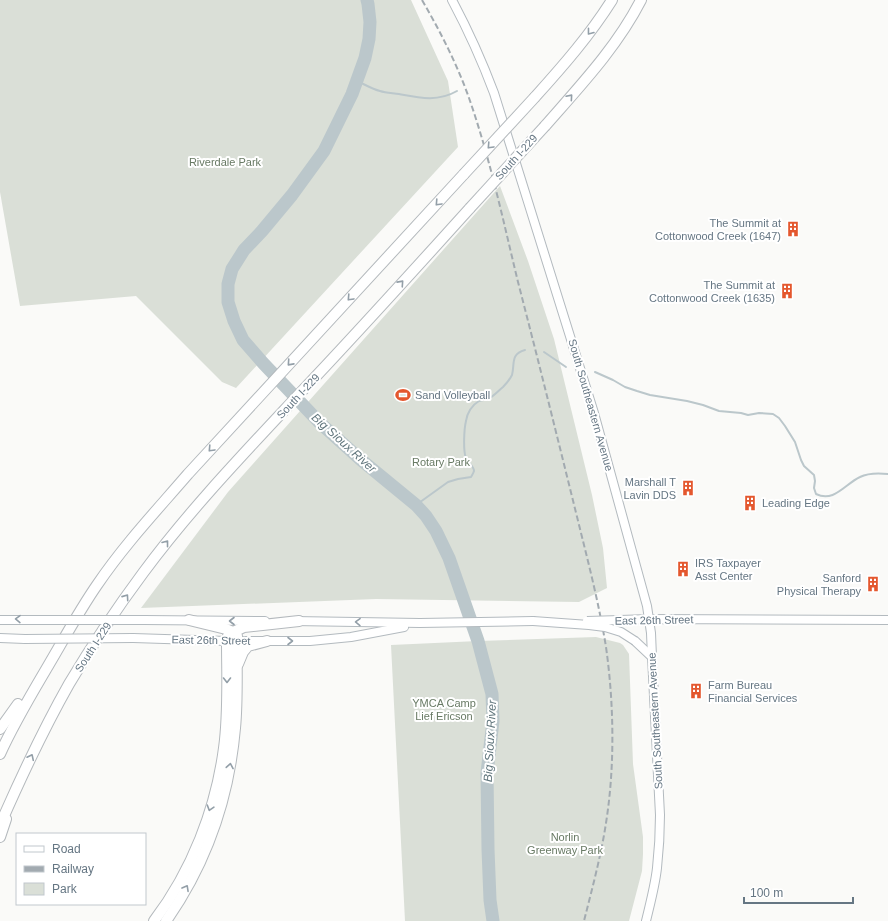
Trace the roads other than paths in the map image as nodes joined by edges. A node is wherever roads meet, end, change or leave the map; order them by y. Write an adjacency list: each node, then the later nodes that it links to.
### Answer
1 (452, 0): 6 (main road, South Southeastern Avenue)
2 (612, 0): 15 (highway, one-way to 15, bridge)
3 (641, 0): 19 (highway, South I-229, one-way to 3, bridge)
4 (0, 620): 5 (main road, East 26th Street, one-way to 4, bridge)
5 (189, 620): 8 (main road, East 26th Street, one-way to 5); 12 (highway)
6 (649, 620): 7 (main road, East 26th Street); 9 (main road, East 26th Street, bridge); 14 (main road, South Southeastern Avenue)
7 (888, 620)
8 (299, 621): 10 (main road, East 26th Street, one-way to 8); 12 (highway)
9 (533, 621): 10 (main road, East 26th Street); 14 (main road, bridge)
10 (420, 624): 13 (main road, East 26th Street, one-way to 10)
11 (0, 638): 12 (main road, East 26th Street, bridge)
12 (232, 638): 13 (main road, East 26th Street); 16 (highway); 22 (highway, one-way to 22)
13 (267, 641): 16 (highway)
14 (652, 656): 24 (main road, South Southeastern Avenue)
15 (51, 661): 17 (highway); 18 (highway)
16 (237, 672): 23 (highway, one-way to 16)
17 (0, 729)
18 (0, 754)
19 (14, 792): 20 (highway, South I-229); 21 (highway)
20 (0, 825)
21 (0, 837)
22 (154, 921)
23 (166, 921)
24 (646, 921)

